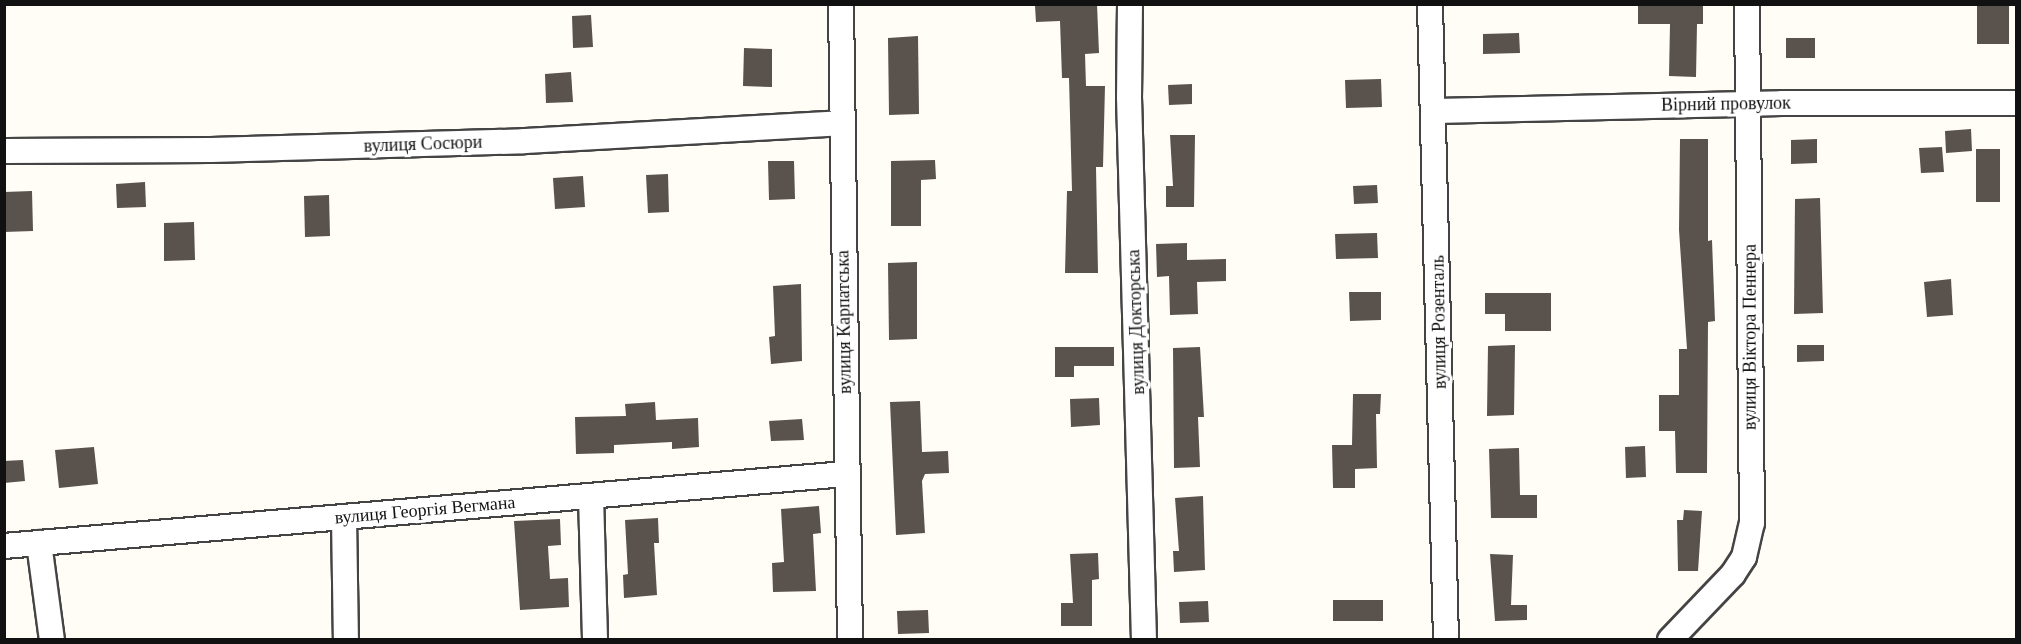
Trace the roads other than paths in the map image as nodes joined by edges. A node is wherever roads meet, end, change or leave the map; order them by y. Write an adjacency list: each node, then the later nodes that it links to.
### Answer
1 (841, 4): 8 (street, вулиця Карпатська)
2 (1130, 4): 19 (street, вулиця Докторська)
3 (1430, 4): 7 (street, вулиця Розенталь)
4 (1747, 4): 6 (street, вулиця Віктора Пеннера)
5 (2016, 103): 6 (street, Вірний провулок)
6 (1750, 105): 7 (street, Вірний провулок); 21 (street, вулиця Віктора Пеннера)
7 (1434, 111): 20 (street, вулиця Розенталь)
8 (841, 123): 9 (street, вулиця Сосюри); 10 (street, вулиця Карпатська)
9 (4, 151)
10 (846, 474): 11 (street, вулиця Георгія Вегмана); 18 (street, вулиця Карпатська)
11 (591, 496): 12 (street, вулиця Георгія Вегмана); 17 (street)
12 (344, 517): 13 (street, вулиця Георгія Вегмана); 16 (street)
13 (39, 543): 14 (street, вулиця Георгія Вегмана); 15 (street)
14 (4, 546)
15 (52, 639)
16 (346, 639)
17 (595, 639)
18 (850, 639)
19 (1144, 639)
20 (1446, 639)
21 (1670, 639)

